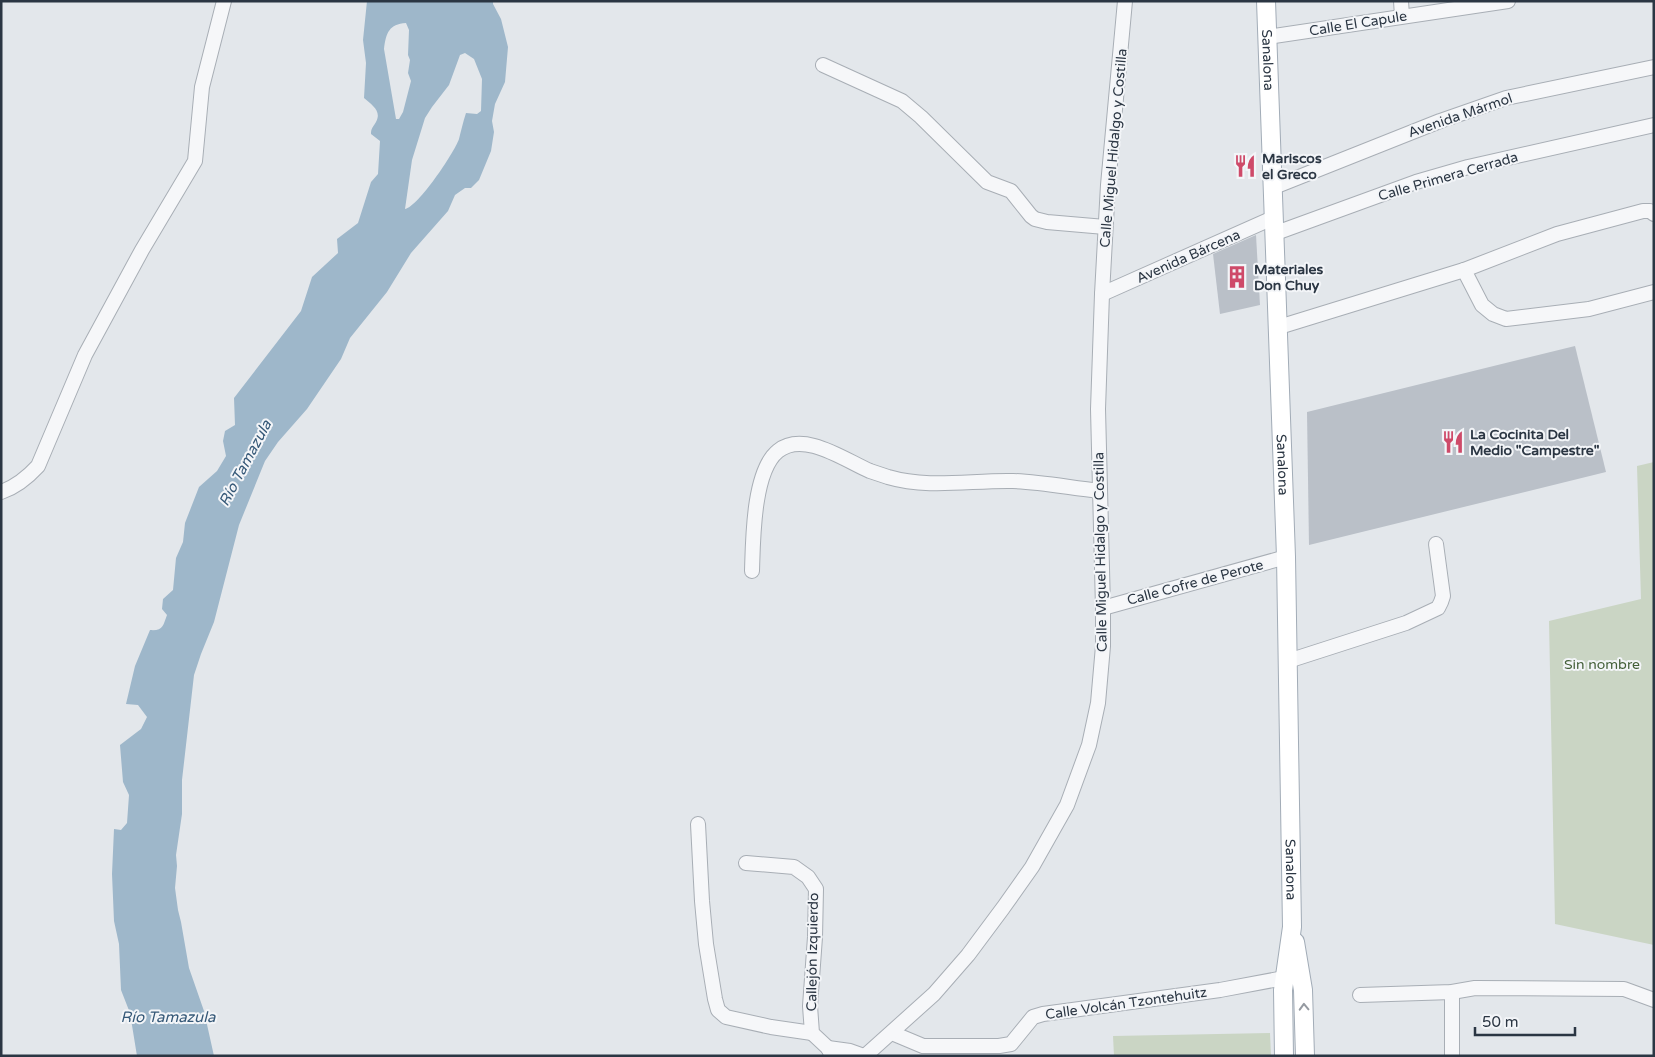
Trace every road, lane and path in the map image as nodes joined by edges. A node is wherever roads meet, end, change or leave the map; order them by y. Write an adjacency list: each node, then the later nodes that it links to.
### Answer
1 (224, 1): 19 (street)
2 (1126, 1): 14 (street, Calle Miguel Hidalgo y Costilla)
3 (1266, 1): 7 (main road, Sanalona)
4 (1401, 1): 6 (street)
5 (1507, 1): 6 (street, Calle El Capule)
6 (1402, 16): 7 (street, Calle El Capule)
7 (1268, 37): 11 (main road, Sanalona)
8 (823, 65): 14 (street)
9 (1654, 68): 11 (street, Avenida Mármol)
10 (1654, 125): 13 (street, Calle Primera Cerrada)
11 (1274, 187): 13 (main road, Sanalona)
12 (1654, 214): 15 (street)
13 (1276, 225): 17 (street, Avenida Bárcena); 18 (main road, Sanalona)
14 (1105, 227): 17 (street, Calle Miguel Hidalgo y Costilla)
15 (1464, 270): 16 (street); 18 (street)
16 (1654, 292)
17 (1102, 294): 20 (street, Calle Miguel Hidalgo y Costilla)
18 (1279, 327): 22 (main road, Sanalona)
19 (1, 492)
20 (1100, 492): 23 (street); 24 (street, Calle Miguel Hidalgo y Costilla)
21 (1436, 544): 25 (street)
22 (1286, 557): 24 (street, Calle Cofre de Perote); 25 (main road, Sanalona)
23 (752, 571)
24 (1103, 608): 34 (street, Calle Miguel Hidalgo y Costilla)
25 (1288, 661): 28 (main road, Sanalona)
26 (698, 824): 33 (street)
27 (746, 863): 33 (street, Callejón Izquierdo)
28 (1292, 927): 29 (main road); 38 (main road, one-way to 28)
29 (1284, 978): 34 (street, Calle Volcán Tzontehuitz); 37 (main road)
30 (1452, 992): 31 (street); 32 (street); 39 (street)
31 (1360, 994)
32 (1654, 1000)
33 (812, 1033): 35 (street)
34 (892, 1033): 36 (street, Calle Miguel Hidalgo y Costilla)
35 (830, 1052): 36 (street)
36 (864, 1056)
37 (1284, 1056)
38 (1305, 1056)
39 (1452, 1056)

